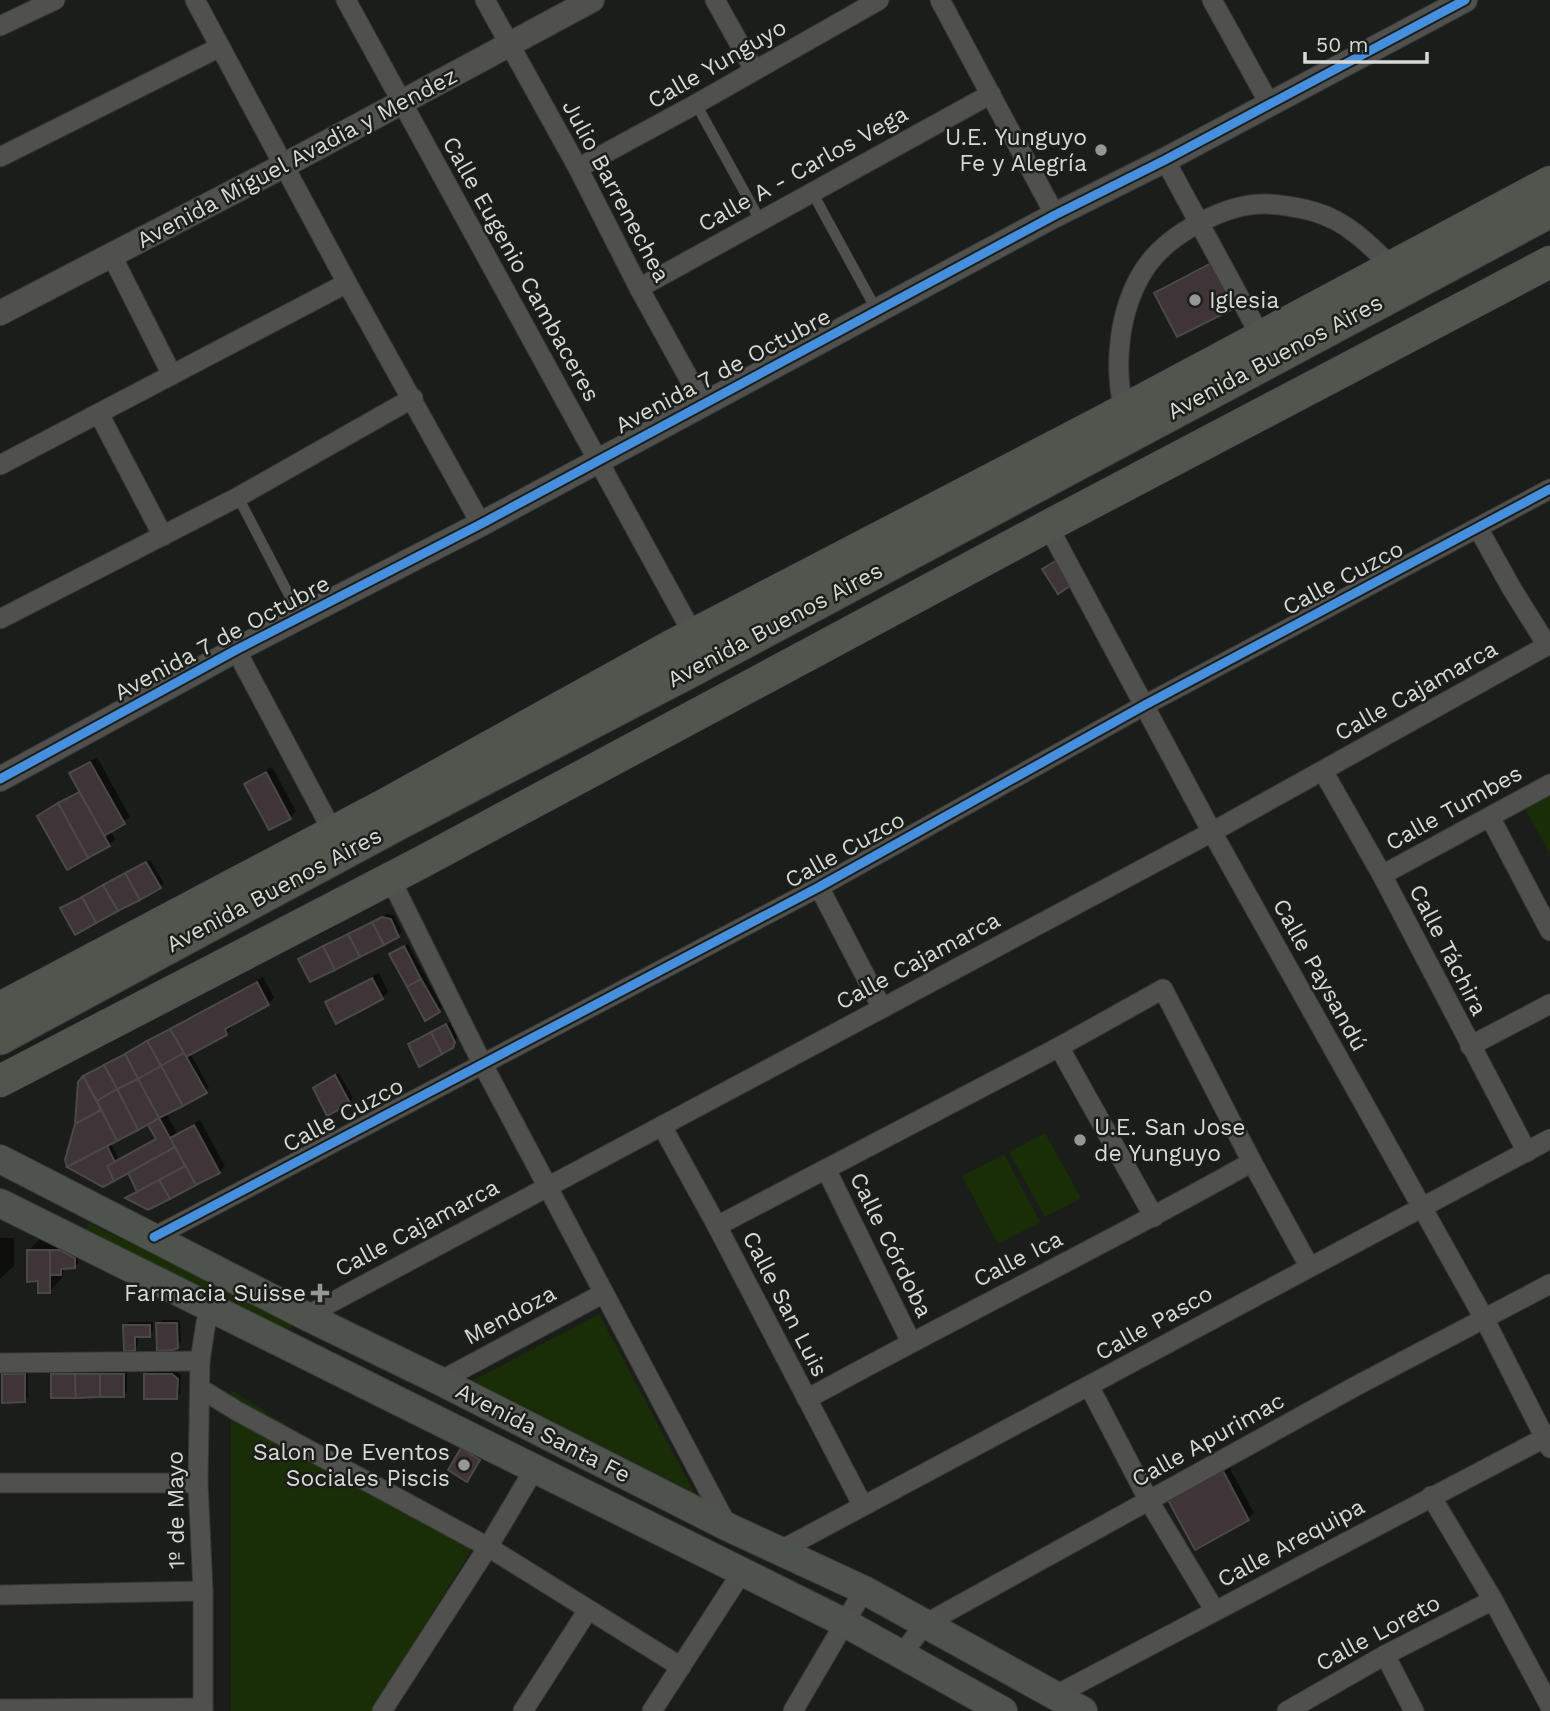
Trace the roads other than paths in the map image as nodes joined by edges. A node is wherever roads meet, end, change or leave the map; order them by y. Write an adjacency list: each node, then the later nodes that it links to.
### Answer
1 (55, 0): 11 (street)
2 (195, 0): 13 (street)
3 (346, 0): 16 (street, Calle Eugenio Cambaceres)
4 (485, 0): 12 (street, Julio Barrenechea)
5 (592, 0): 12 (street, Avenida Miguel Avadia y Mendez)
6 (715, 0): 14 (street)
7 (878, 0): 14 (street, Calle Yunguyo)
8 (940, 0): 15 (street)
9 (1212, 0): 17 (street)
10 (1450, 4): 17 (street, Avenida 7 de Octubre)
11 (0, 26)
12 (509, 45): 16 (street, Avenida Miguel Avadia y Mendez); 22 (street, Julio Barrenechea)
13 (220, 47): 19 (street); 21 (street)
14 (754, 70): 18 (street, Calle Yunguyo)
15 (991, 94): 24 (street, Calle A - Carlos Vega); 26 (street)
16 (402, 102): 21 (street, Avenida Miguel Avadia y Mendez); 43 (street, Calle Eugenio Cambaceres)
17 (1269, 103): 20 (street, Avenida 7 de Octubre)
18 (696, 104): 22 (street, Calle Yunguyo); 27 (lane)
19 (0, 158)
20 (1165, 160): 26 (street, Avenida 7 de Octubre); 28 (street)
21 (283, 166): 30 (street, Avenida Miguel Avadia y Mendez); 33 (street)
22 (578, 169): 34 (street, Julio Barrenechea)
23 (1550, 183): 32 (main road, Avenida Buenos Aires)
24 (812, 192): 27 (street, Calle A - Carlos Vega); 35 (lane)
25 (1550, 211): 70 (highway, Avenida Buenos Aires)
26 (1055, 215): 35 (street, Avenida 7 de Octubre)
27 (760, 220): 34 (street, Calle A - Carlos Vega)
28 (1198, 222): 32 (street); 37 (street); 41 (street)
29 (1550, 232): 73 (highway, Avenida Buenos Aires)
30 (112, 256): 36 (street, Avenida Miguel Avadia y Mendez); 38 (street)
31 (1550, 262): 48 (main road, Avenida Buenos Aires)
32 (1393, 268): 37 (main road, Avenida Buenos Aires)
33 (347, 283): 38 (street); 39 (street)
34 (639, 288): 40 (street, Julio Barrenechea)
35 (877, 311): 40 (street, Avenida 7 de Octubre)
36 (0, 313)
37 (1261, 337): 41 (main road, Avenida Buenos Aires)
38 (172, 375): 42 (street)
39 (413, 398): 46 (street); 47 (street)
40 (703, 404): 43 (street, Avenida 7 de Octubre)
41 (1124, 410): 53 (main road, Avenida Buenos Aires)
42 (99, 414): 44 (street); 50 (street)
43 (597, 460): 47 (street, Avenida 7 de Octubre); 53 (street, Calle Eugenio Cambaceres)
44 (0, 465)
45 (1550, 489): 49 (street, Calle Cuzco)
46 (238, 497): 50 (street); 51 (lane)
47 (481, 524): 51 (street, Avenida 7 de Octubre)
48 (1048, 526): 56 (street, Calle Paysandú); 64 (main road, Avenida Buenos Aires)
49 (1478, 528): 54 (street); 56 (street, Calle Cuzco)
50 (163, 536): 52 (street)
51 (301, 618): 55 (street, Avenida 7 de Octubre)
52 (0, 619)
53 (693, 635): 61 (main road, Avenida Buenos Aires)
54 (1549, 645): 57 (street, Calle Cajamarca)
55 (236, 650): 58 (street, Avenida 7 de Octubre); 61 (street)
56 (1145, 705): 62 (street, Calle Paysandú); 65 (street, Calle Cuzco)
57 (1323, 771): 62 (street, Calle Cajamarca); 63 (street, Calle Táchira)
58 (0, 779)
59 (1550, 784): 60 (street, Calle Tumbes)
60 (1490, 817): 63 (street, Calle Tumbes); 66 (street)
61 (333, 832): 68 (main road, Avenida Buenos Aires)
62 (1212, 832): 69 (street, Calle Cajamarca); 84 (street, Calle Paysandú)
63 (1382, 875): 71 (street, Calle Táchira)
64 (390, 878): 74 (street); 75 (main road, Avenida Buenos Aires)
65 (819, 887): 69 (street); 74 (street, Calle Cuzco)
66 (1550, 932)
67 (1550, 1004): 71 (street)
68 (0, 1008)
69 (882, 1008): 76 (street, Calle Cajamarca)
70 (0, 1038)
71 (1470, 1046): 78 (street, Calle Táchira)
72 (1059, 1047): 80 (street); 81 (street); 85 (street)
73 (0, 1058)
74 (482, 1063): 82 (street); 87 (street, Calle Cuzco)
75 (0, 1082)
76 (662, 1126): 82 (street, Calle Cajamarca); 86 (street, Calle San Luis)
77 (1550, 1139): 78 (street, Calle Pasco)
78 (1527, 1152): 84 (street, Calle Pasco)
79 (0, 1159): 87 (main road, Avenida Santa Fe)
80 (1252, 1162): 85 (street, Calle Ica); 88 (street)
81 (826, 1169): 86 (street); 94 (street, Calle Córdoba)
82 (547, 1185): 90 (street); 92 (street, Calle Cajamarca)
83 (0, 1203): 91 (main road, Avenida Santa Fe)
84 (1423, 1208): 88 (street, Calle Pasco); 93 (street, Calle Paysandú)
85 (1154, 1217): 94 (street, Calle Ica)
86 (717, 1226): 100 (street, Calle San Luis)
87 (154, 1237): 92 (main road, Avenida Santa Fe)
88 (1309, 1266): 98 (street, Calle Pasco)
89 (1550, 1284): 93 (street, Calle Apurimac)
90 (604, 1293): 97 (street, Mendoza); 108 (street)
91 (213, 1311): 95 (street, 1º de Mayo); 102 (main road, Avenida Santa Fe)
92 (306, 1316): 97 (main road, Avenida Santa Fe)
93 (1485, 1320): 101 (street, Calle Paysandú); 106 (street, Calle Apurimac)
94 (911, 1342): 100 (street, Calle Ica)
95 (200, 1361): 96 (street); 99 (street, 1º de Mayo)
96 (0, 1363)
97 (440, 1381): 108 (main road, Avenida Santa Fe)
98 (1089, 1386): 106 (street); 107 (street, Calle Pasco)
99 (201, 1389): 104 (street, 1º de Mayo); 109 (street)
100 (807, 1399): 107 (street, Calle San Luis)
101 (1548, 1440): 105 (street, Calle Arequipa)
102 (536, 1468): 109 (street); 111 (main road, Avenida Santa Fe)
103 (0, 1483): 104 (street)
104 (198, 1483): 113 (street, 1º de Mayo)
105 (1431, 1496): 115 (street); 117 (street, Calle Arequipa)
106 (1149, 1501): 117 (street); 119 (street, Calle Apurimac)
107 (863, 1506): 110 (street, Calle Pasco)
108 (728, 1527): 110 (main road, Avenida Santa Fe)
109 (488, 1547): 116 (street); 127 (street)
110 (781, 1550): 112 (main road, Avenida Santa Fe)
111 (742, 1572): 118 (main road, Avenida Santa Fe); 122 (street)
112 (864, 1590): 118 (street); 119 (main road, Avenida Santa Fe)
113 (203, 1591): 114 (street); 126 (street, 1º de Mayo)
114 (0, 1595)
115 (1493, 1600): 121 (street, Calle Loreto); 124 (street)
116 (588, 1610): 122 (street); 128 (street)
117 (1215, 1611): 123 (street, Calle Arequipa)
118 (845, 1623): 120 (main road, Avenida Santa Fe); 130 (street)
119 (925, 1624): 120 (street, Calle Apurimac); 123 (main road, Avenida Santa Fe)
120 (902, 1654): 131 (main road, Avenida Santa Fe)
121 (1385, 1655): 133 (street, Calle Loreto); 134 (street)
122 (681, 1667): 129 (street)
123 (1056, 1695): 132 (main road, Avenida Santa Fe)
124 (1550, 1706)
125 (0, 1709): 126 (street)
126 (203, 1709)
127 (382, 1711)
128 (523, 1711)
129 (652, 1711)
130 (793, 1711)
131 (1003, 1711)
132 (1083, 1711)
133 (1287, 1711)
134 (1414, 1711)

